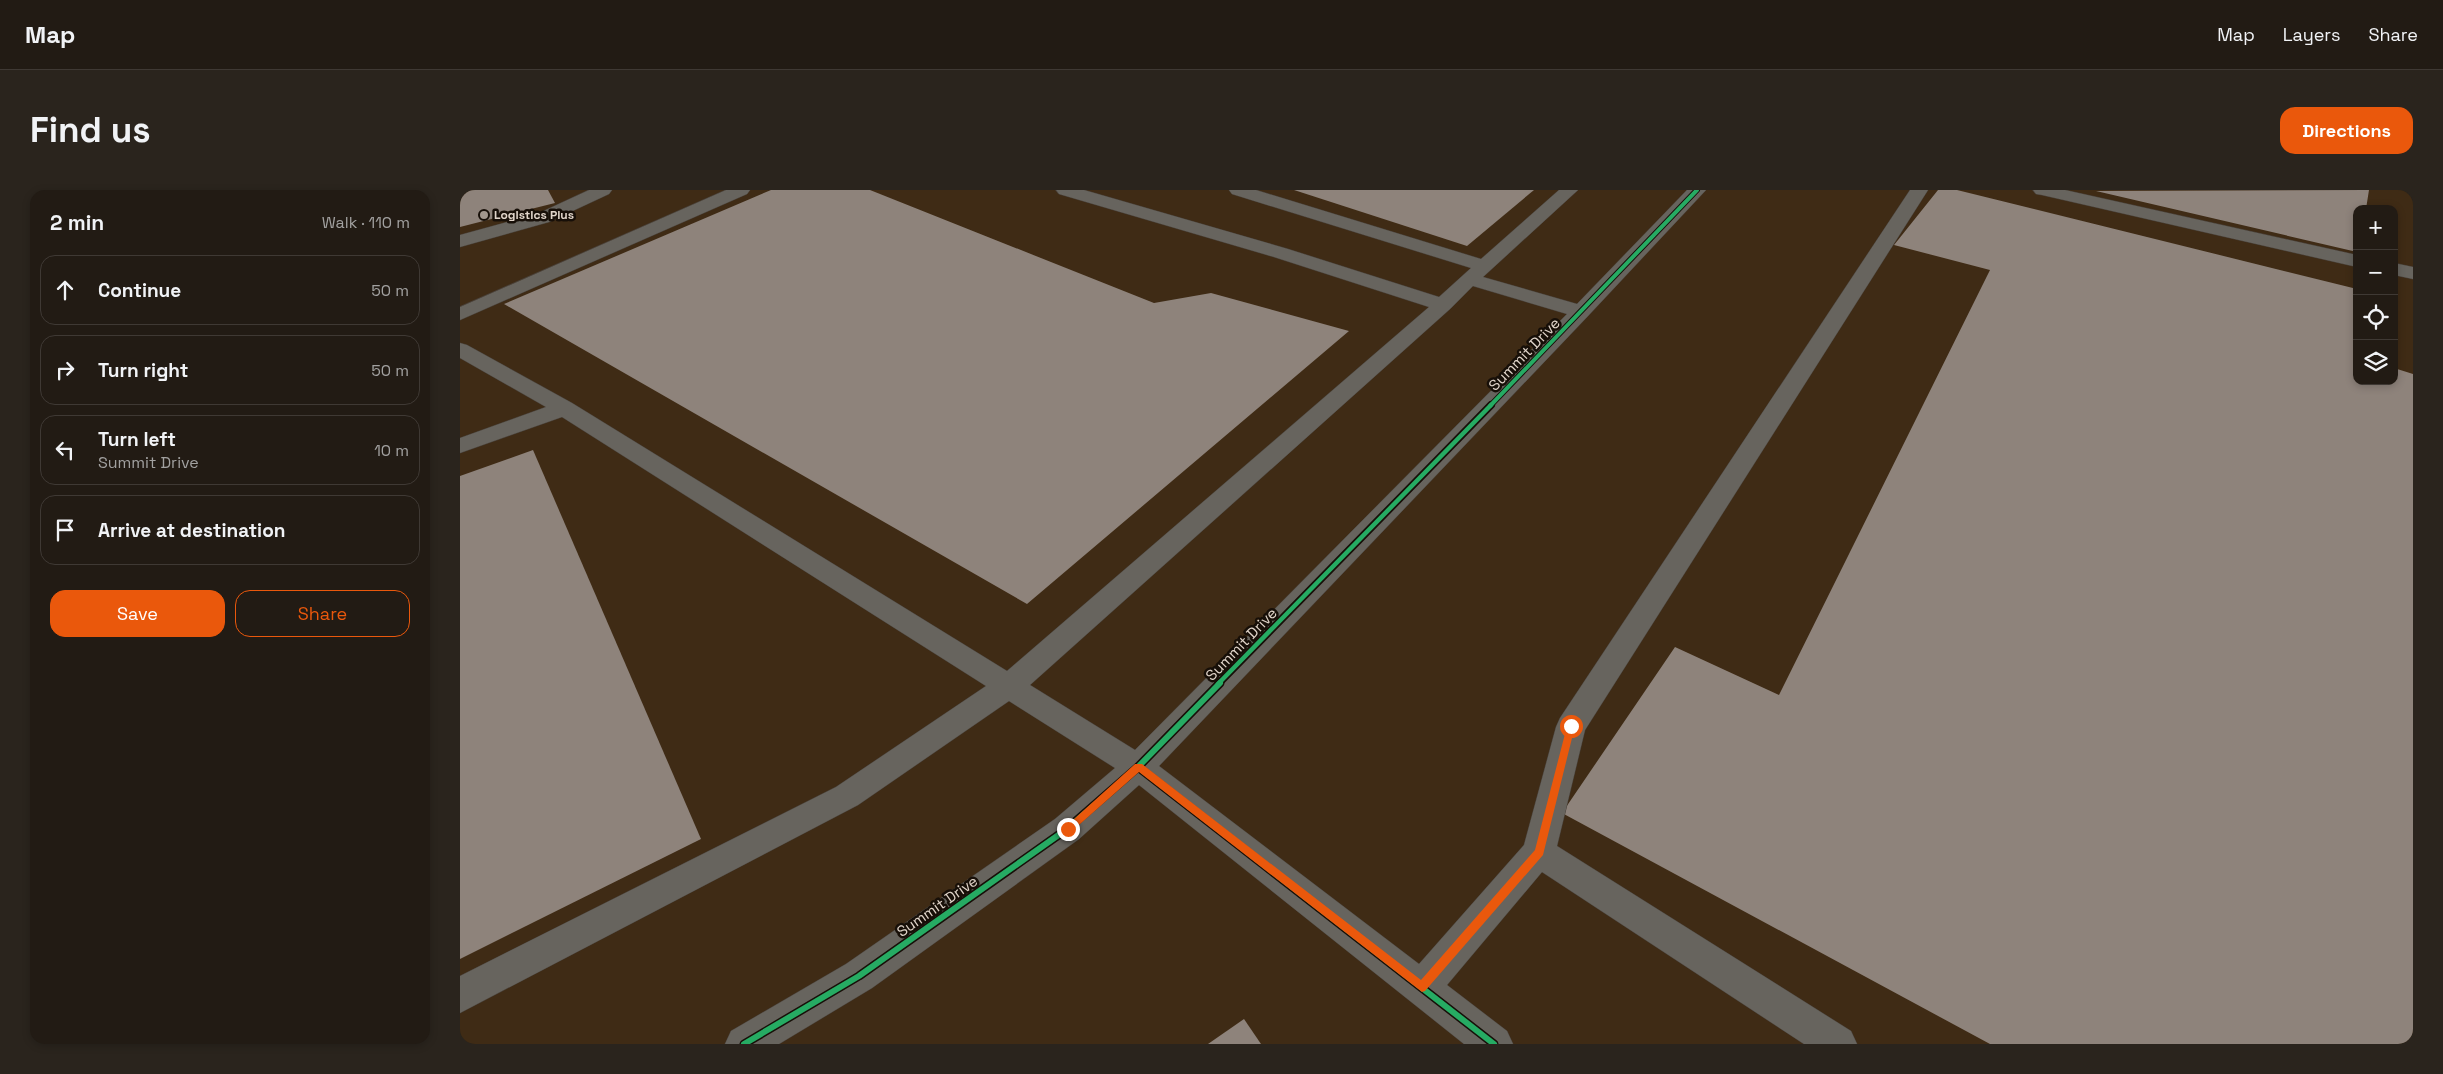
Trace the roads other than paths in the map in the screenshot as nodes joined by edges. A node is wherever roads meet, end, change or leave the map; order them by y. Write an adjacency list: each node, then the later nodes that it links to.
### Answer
1 (603, 190): 9 (street)
2 (741, 190): 16 (street)
3 (1065, 190): 14 (street)
4 (1238, 190): 12 (street)
5 (1568, 190): 12 (street)
6 (1697, 190): 15 (street, Summit Drive)
7 (1919, 190): 22 (street)
8 (2042, 190): 10 (street)
9 (460, 241)
10 (2353, 260)
11 (2398, 270): 13 (street)
12 (1477, 272): 14 (street); 15 (street)
13 (2413, 273)
14 (1443, 305): 20 (street)
15 (1581, 312): 21 (street, Summit Drive)
16 (460, 314)
17 (460, 349): 18 (street)
18 (564, 408): 19 (street); 20 (street)
19 (460, 446)
20 (1009, 686): 21 (street); 24 (street)
21 (1138, 767): 23 (street); 25 (street, Summit Drive)
22 (1540, 852): 23 (street); 27 (street)
23 (1422, 987): 26 (street)
24 (460, 995)
25 (744, 1044)
26 (1494, 1044)
27 (1838, 1044)

